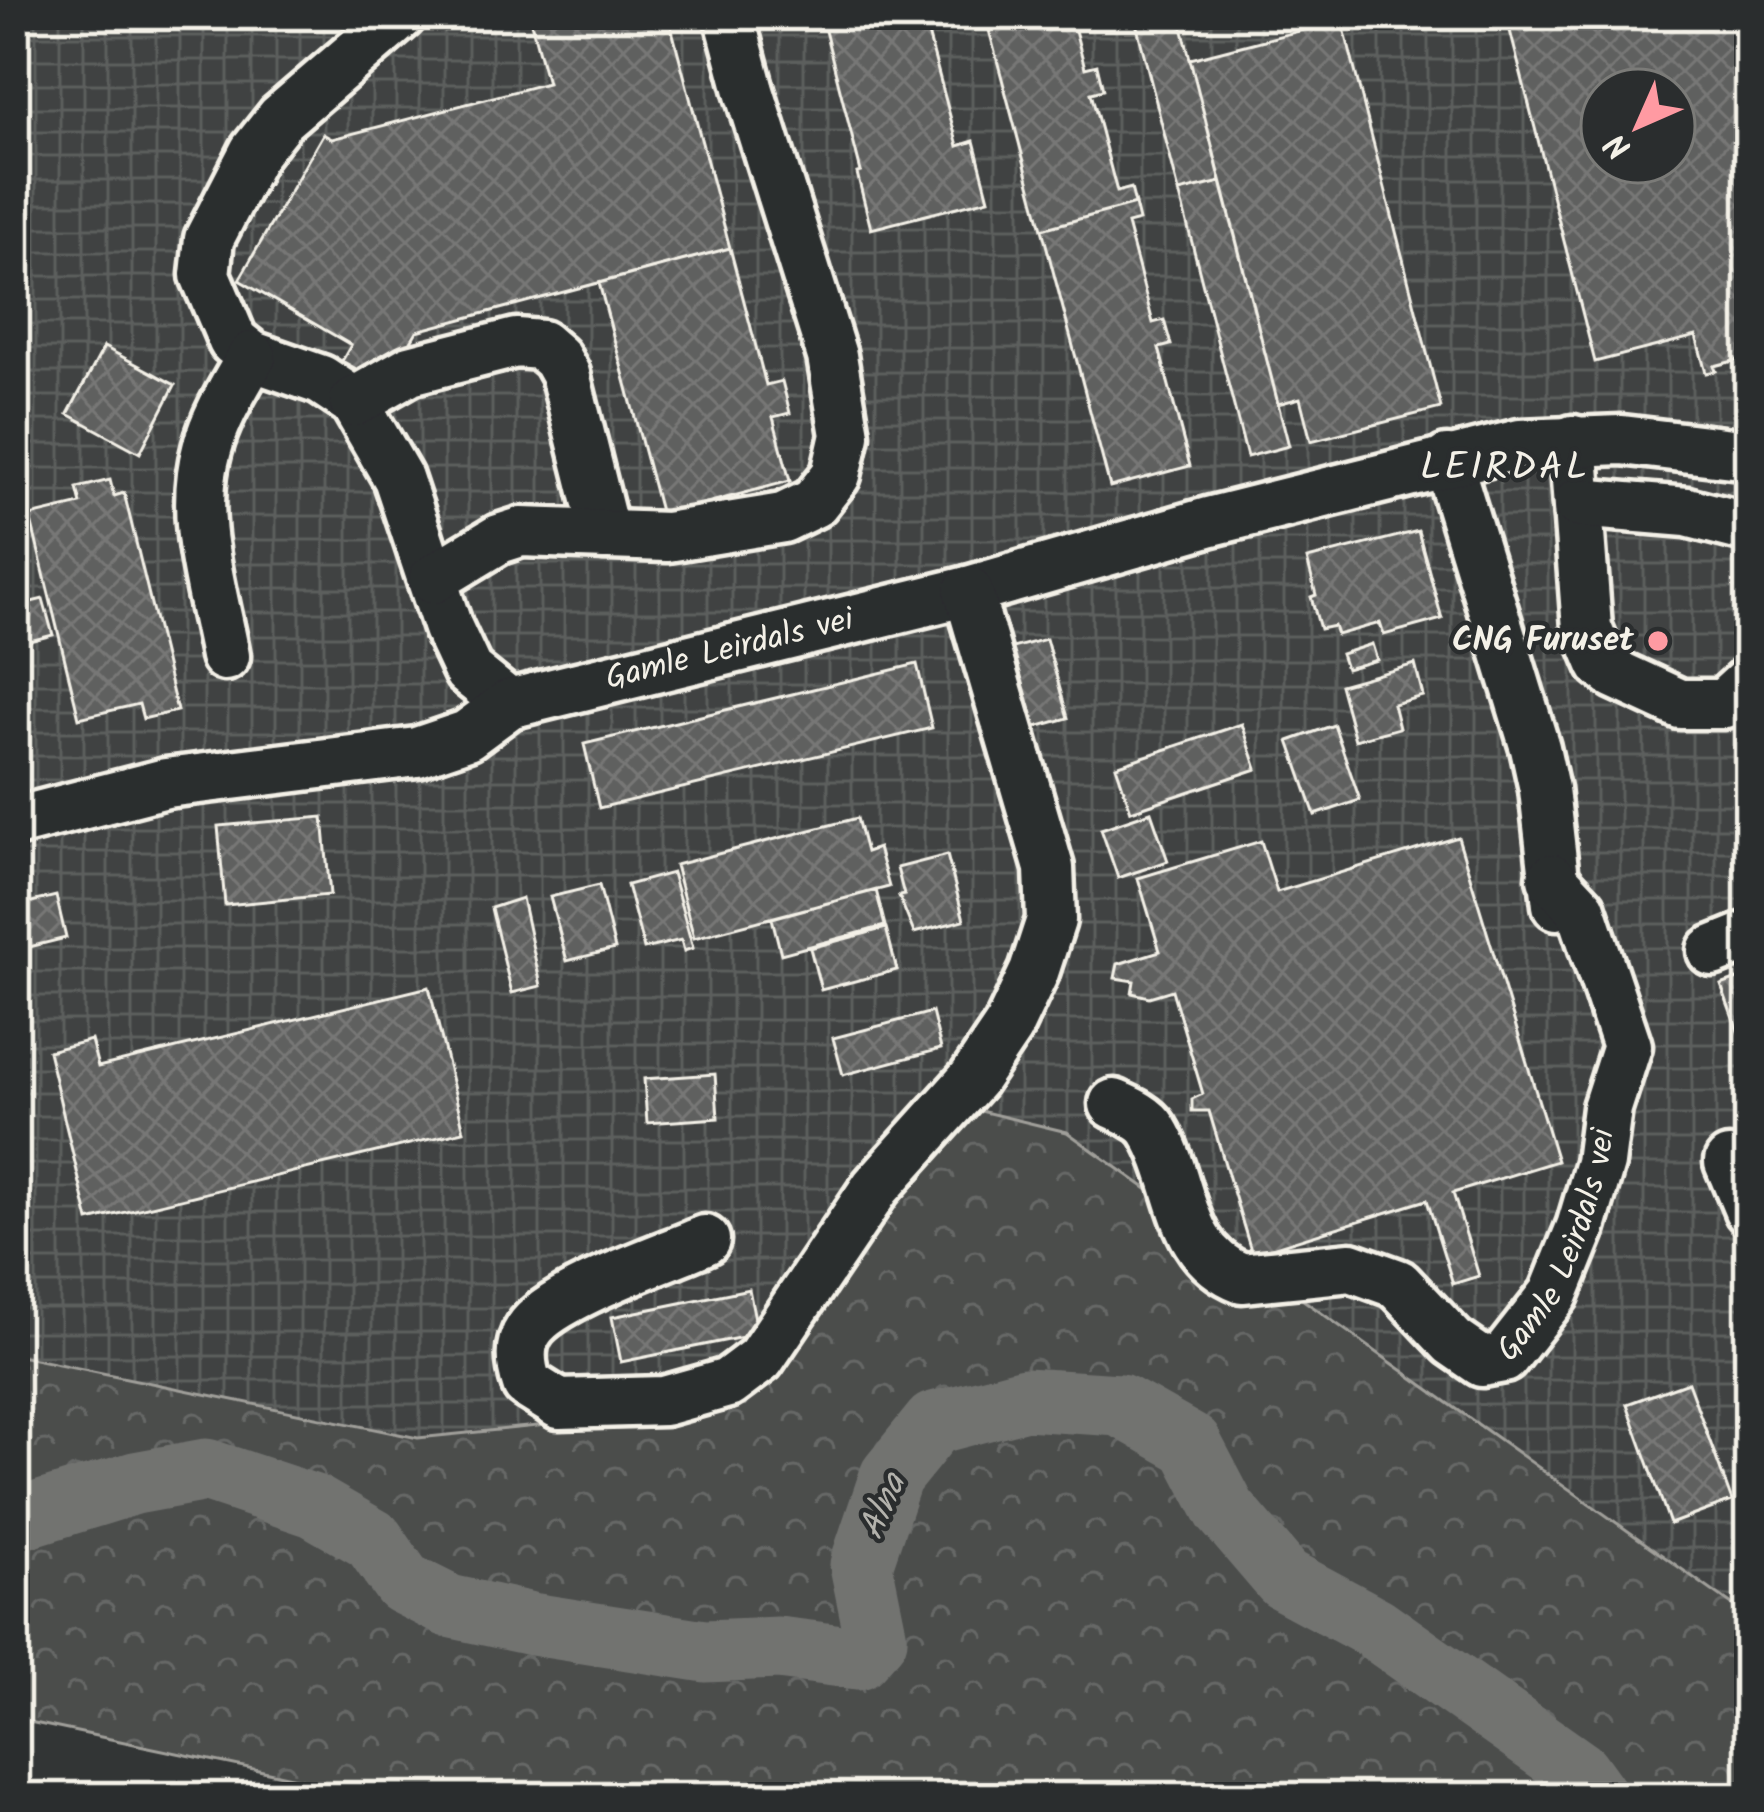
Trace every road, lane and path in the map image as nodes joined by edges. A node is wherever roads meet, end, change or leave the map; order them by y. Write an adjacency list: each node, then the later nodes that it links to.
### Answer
1 (401, 15): 3 (street)
2 (729, 15): 10 (street)
3 (252, 356): 4 (street); 13 (street)
4 (354, 401): 10 (street); 11 (street)
5 (1574, 440): 6 (street, Gamle Leirdals vei); 7 (street, Gamle Leirdals vei); 8 (street)
6 (1749, 455)
7 (1447, 460): 12 (street, Gamle Leirdals vei); 17 (street, Gamle Leirdals vei)
8 (1578, 503): 9 (street); 14 (street)
9 (1749, 528)
10 (605, 535): 11 (street)
11 (433, 579): 15 (street)
12 (968, 591): 15 (street, Gamle Leirdals vei); 20 (street)
13 (226, 656)
14 (1749, 681)
15 (509, 704): 16 (street, Gamle Leirdals vei)
16 (15, 822)
17 (1114, 1104)
18 (1729, 1162): 19 (street)
19 (1749, 1210)
20 (705, 1240)

